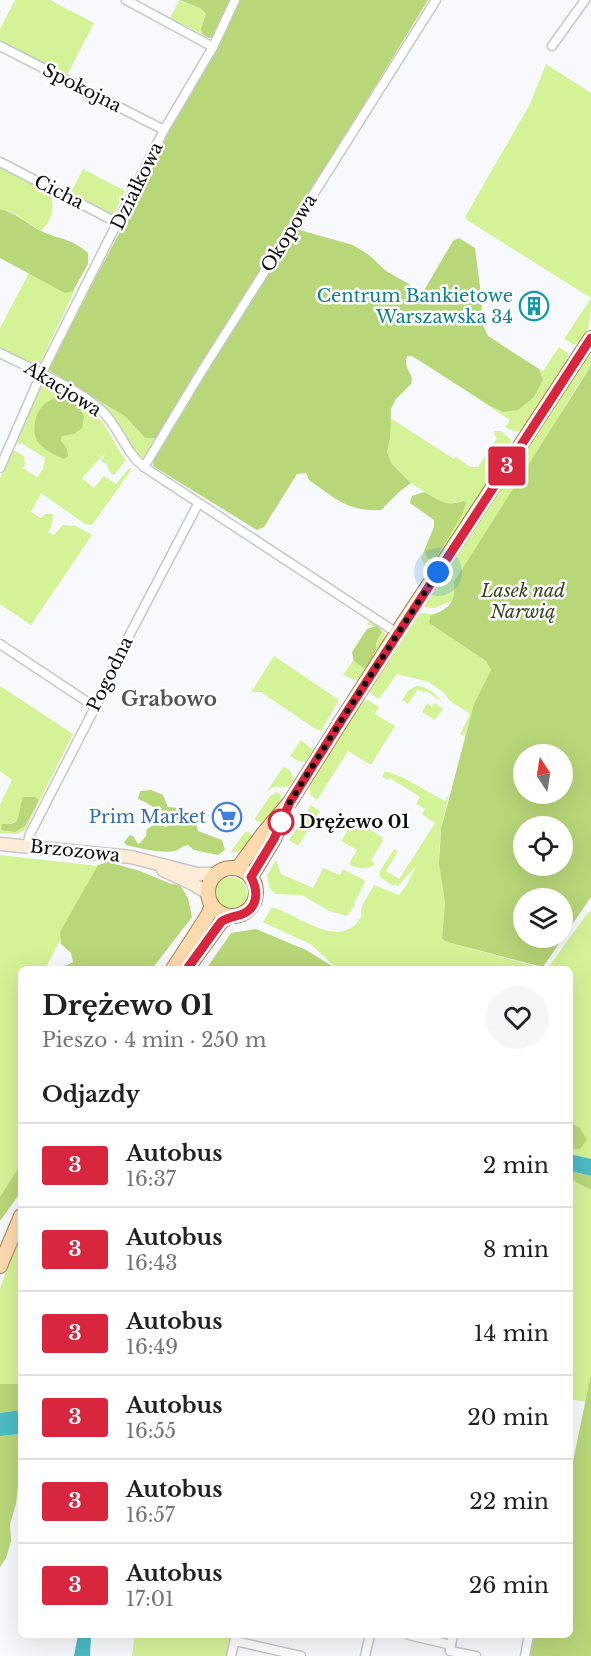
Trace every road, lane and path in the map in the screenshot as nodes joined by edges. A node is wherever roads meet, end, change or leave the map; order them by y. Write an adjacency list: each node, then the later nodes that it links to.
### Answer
1 (126, 0): 6 (street)
2 (235, 0): 6 (street, Działkowa)
3 (436, 0): 15 (street, Okopowa)
4 (585, 0): 7 (street)
5 (0, 46): 8 (street, Spokojna)
6 (213, 46): 8 (street, Działkowa)
7 (552, 46)
8 (164, 130): 10 (street, Działkowa)
9 (0, 162): 10 (street, Cicha)
10 (118, 223): 13 (street, Działkowa)
11 (591, 338): 18 (main road)
12 (0, 352): 13 (street, Akacjowa)
13 (41, 374): 14 (street, Działkowa); 15 (street, Akacjowa)
14 (4, 448): 16 (street, Działkowa)
15 (144, 467): 17 (street, Akacjowa)
16 (0, 468)
17 (198, 504): 18 (street, Akacjowa); 20 (street, Pogodna)
18 (398, 633): 21 (main road)
19 (0, 644): 20 (street)
20 (95, 707): 23 (street, Pogodna)
21 (290, 802): 25 (main road); 27 (main road)
22 (0, 844): 23 (main road, Brzozowa)
23 (27, 846): 24 (main road, Brzozowa)
24 (149, 862): 26 (main road, Brzozowa); 28 (main road, Brzozowa)
25 (238, 868): 26 (main road); 27 (main road)
26 (217, 874): 28 (main road)
27 (251, 877): 29 (main road)
28 (210, 899): 29 (main road); 30 (main road)
29 (229, 916): 31 (main road)
30 (175, 966)
31 (189, 966)
32 (18, 1223): 33 (main road)
33 (0, 1266)
34 (236, 1638): 39 (street); 40 (street)
35 (369, 1638): 41 (street)
36 (417, 1638): 38 (street)
37 (528, 1638): 43 (street)
38 (450, 1651): 42 (street)
39 (231, 1656)
40 (301, 1656)
41 (365, 1656)
42 (476, 1656)
43 (525, 1656)

